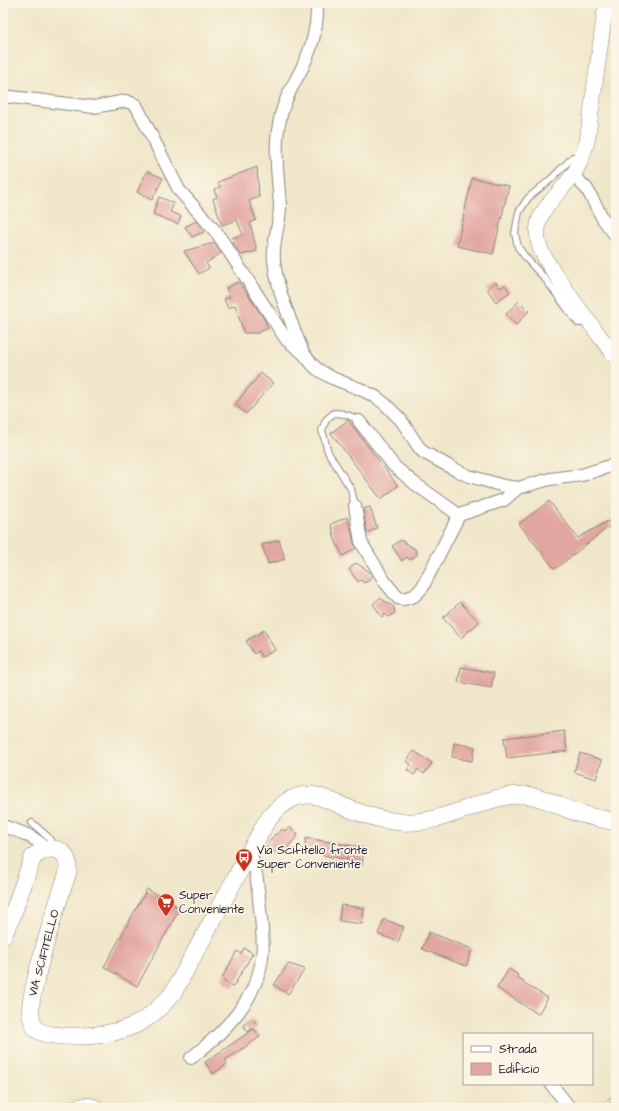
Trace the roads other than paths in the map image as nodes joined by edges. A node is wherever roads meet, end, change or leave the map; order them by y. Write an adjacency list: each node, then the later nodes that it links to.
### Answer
1 (317, 3): 8 (street)
2 (606, 3): 4 (street)
3 (3, 96): 8 (street)
4 (582, 159): 5 (street); 7 (lane)
5 (573, 175): 6 (street); 7 (street)
6 (616, 236)
7 (590, 323): 9 (street)
8 (303, 353): 12 (street)
9 (616, 357)
10 (360, 421): 13 (lane); 14 (street)
11 (616, 464): 12 (street)
12 (518, 488): 14 (street)
13 (355, 506): 14 (street)
14 (459, 515)
15 (616, 822): 19 (main road, VIA SCIFITELLO)
16 (32, 823): 18 (lane)
17 (3, 826): 18 (street)
18 (51, 849): 19 (main road, VIA SCIFITELLO); 20 (main road)
19 (250, 852): 21 (street)
20 (3, 936)
21 (191, 1058)
22 (553, 1085): 25 (street)
23 (76, 1108): 24 (main road)
24 (95, 1108)
25 (570, 1108)

